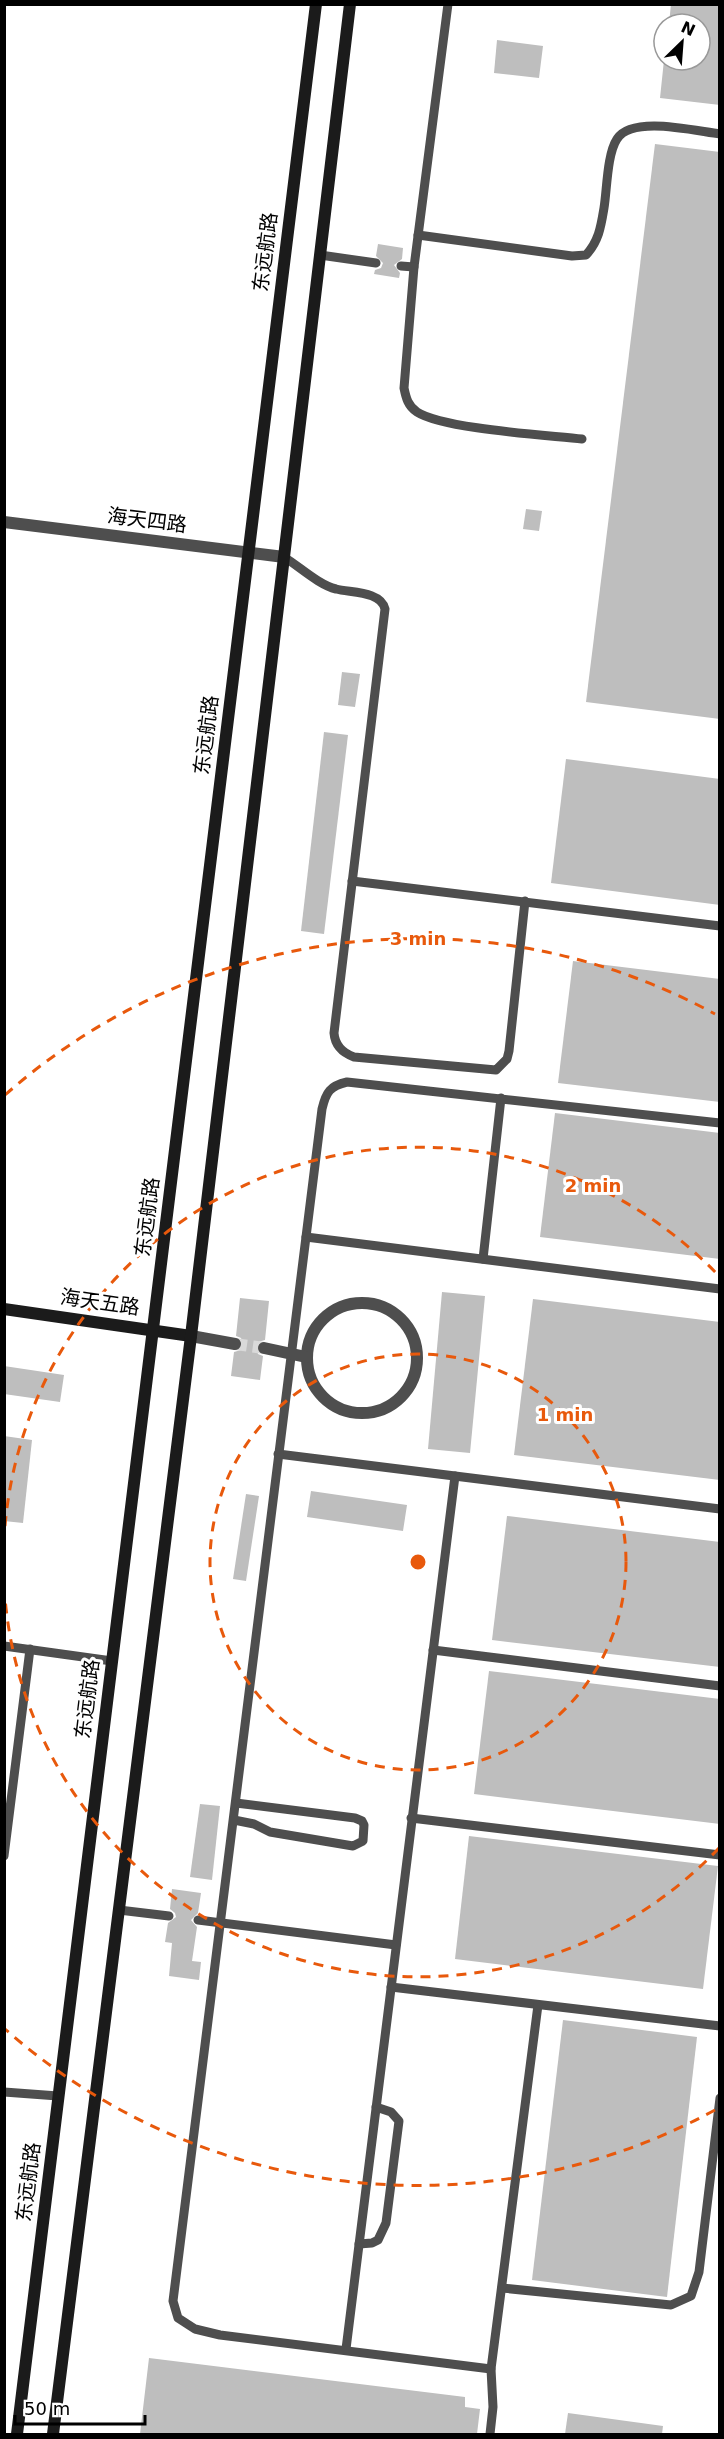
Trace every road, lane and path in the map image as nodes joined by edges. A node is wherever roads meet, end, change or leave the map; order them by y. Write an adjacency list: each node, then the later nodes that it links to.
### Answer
1 (316, 4): 12 (street, 东远航路)
2 (350, 4): 6 (street)
3 (448, 4): 5 (lane)
4 (720, 134): 5 (lane)
5 (418, 236): 9 (lane)
6 (320, 255): 7 (lane); 13 (street)
7 (376, 263)
8 (401, 266): 9 (lane)
9 (414, 267): 10 (lane)
10 (582, 440)
11 (4, 522): 12 (street, 海天四路)
12 (248, 552): 13 (street, 海天四路); 23 (street, 东远航路)
13 (284, 557): 14 (lane); 24 (street)
14 (352, 881): 15 (lane); 15 (lane)
15 (525, 901): 16 (lane)
16 (720, 926)
17 (501, 1098): 18 (lane); 19 (lane); 20 (lane)
18 (720, 1123)
19 (306, 1237): 20 (lane); 27 (lane)
20 (483, 1259): 21 (lane)
21 (720, 1289)
22 (4, 1309): 23 (street, 海天五路)
23 (153, 1329): 24 (street, 海天五路); 35 (street, 东远航路)
24 (191, 1336): 25 (street); 42 (street)
25 (235, 1344)
26 (264, 1348): 27 (street)
27 (290, 1354): 28 (street); 29 (lane)
28 (306, 1357): 28 (street)
29 (278, 1454): 30 (lane); 37 (lane)
30 (455, 1476): 31 (lane); 34 (lane)
31 (720, 1509)
32 (4, 1646): 33 (lane)
33 (30, 1649): 35 (lane); 41 (lane)
34 (433, 1650): 36 (lane); 38 (lane)
35 (112, 1660): 51 (street, 东远航路)
36 (720, 1686)
37 (236, 1803): 39 (lane); 39 (lane)
38 (411, 1818): 40 (lane); 46 (lane)
39 (234, 1820): 45 (lane)
40 (720, 1855)
41 (4, 1856)
42 (119, 1910): 43 (lane); 59 (street)
43 (169, 1916)
44 (198, 1920): 45 (lane)
45 (222, 1923): 46 (lane); 56 (lane)
46 (396, 1945): 47 (lane)
47 (391, 1987): 48 (lane); 53 (lane)
48 (538, 2005): 49 (lane); 55 (lane)
49 (720, 2026)
50 (4, 2092): 51 (lane)
51 (58, 2096): 58 (street, 东远航路)
52 (720, 2098): 55 (lane)
53 (376, 2107): 54 (lane); 54 (lane)
54 (359, 2244): 56 (lane)
55 (502, 2288): 57 (lane)
56 (346, 2349): 57 (lane)
57 (492, 2369): 60 (lane)
58 (17, 2434)
59 (53, 2434)
60 (490, 2434)

